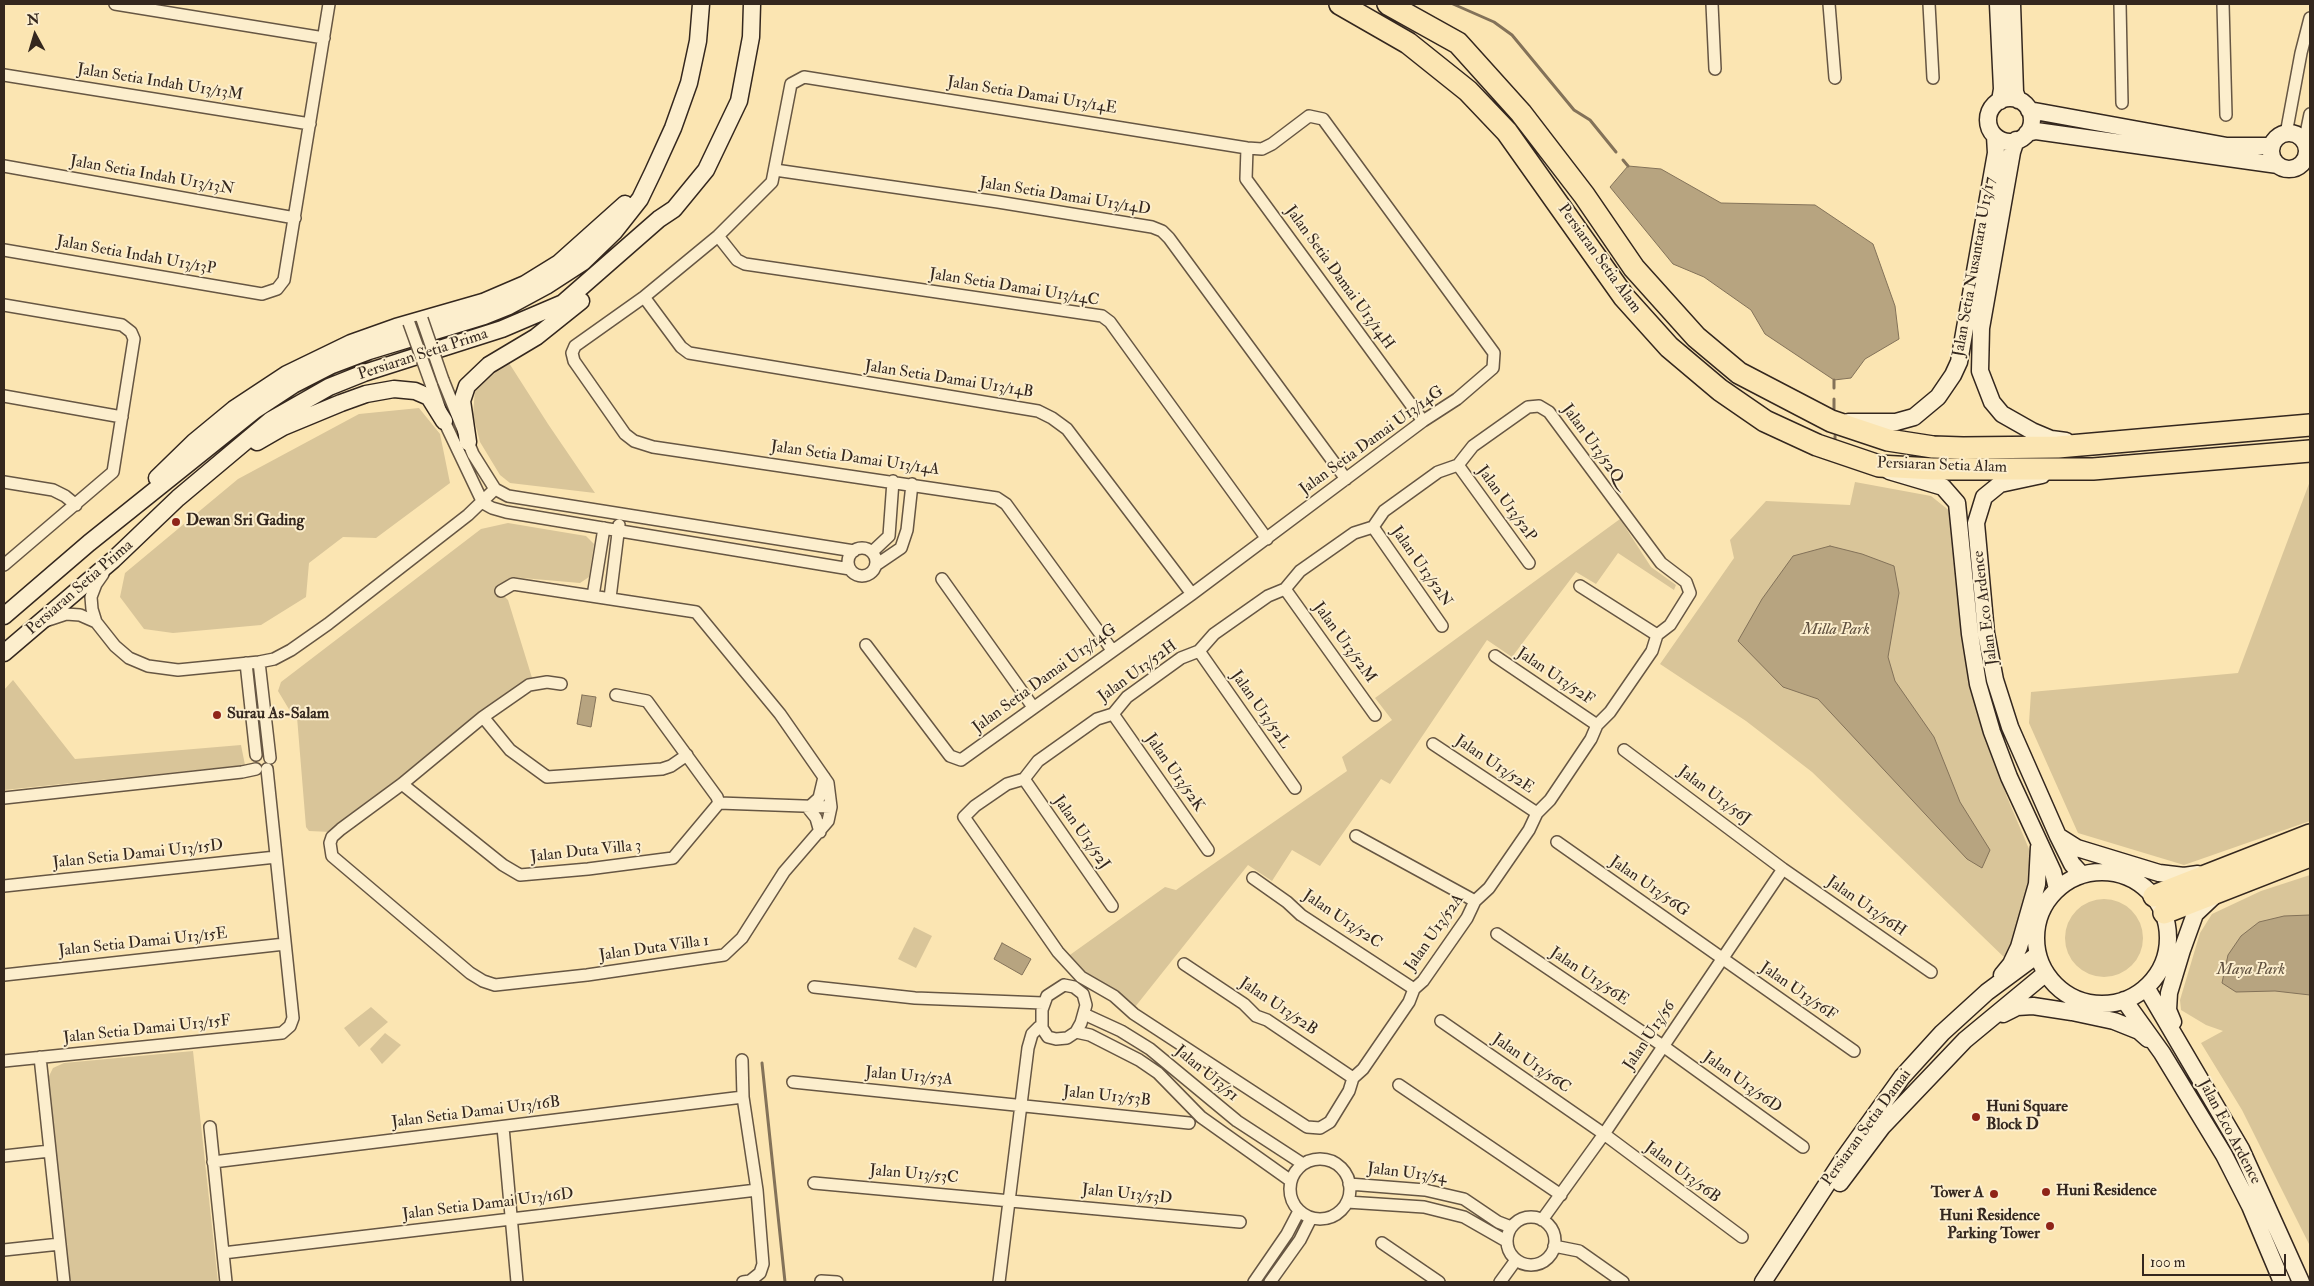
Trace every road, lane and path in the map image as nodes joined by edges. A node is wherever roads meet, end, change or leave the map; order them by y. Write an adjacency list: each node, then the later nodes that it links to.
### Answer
1 (115, 4): 15 (street)
2 (329, 4): 15 (street)
3 (701, 4): 37 (street, Persiaran Setia Prima)
4 (752, 4): 38 (street, Persiaran Setia Prima)
5 (1340, 4): 57 (highway, Persiaran Setia Alam)
6 (1388, 4): 50 (highway, Persiaran Setia Alam)
7 (1712, 4): 17 (street)
8 (1829, 4): 19 (street)
9 (1929, 4): 20 (street)
10 (1998, 4): 21 (street)
11 (2012, 4): 23 (street)
12 (2120, 4): 22 (street)
13 (2222, 4): 25 (street)
14 (2310, 20): 16 (street)
15 (324, 38): 26 (street)
16 (2306, 54): 27 (street)
17 (1715, 69)
18 (4, 74): 26 (street, Jalan Setia Indah U13/13M)
19 (1835, 78)
20 (1933, 78)
21 (2000, 100): 23 (street); 28 (street)
22 (2122, 103)
23 (2024, 105): 29 (street); 31 (street)
24 (2310, 114): 30 (street)
25 (2226, 115)
26 (310, 124): 39 (street)
27 (2286, 134): 30 (street); 31 (street)
28 (1995, 136): 29 (street); 50 (street, Jalan Setia Nusantara U13/17)
29 (2022, 137): 34 (street); 53 (street, Jalan Setia Nusantara U13/17)
30 (2304, 143): 33 (street)
31 (2272, 146): 34 (street)
32 (1247, 148): 36 (street, Jalan Setia Damai U13/14E); 49 (street, Jalan Setia Damai U13/14H); 49 (street, Jalan Setia Damai U13/14G)
33 (2306, 164): 34 (street)
34 (2278, 165)
35 (4, 166): 39 (street, Jalan Setia Indah U13/13N)
36 (775, 170): 40 (street); 59 (street, Jalan Setia Damai U13/14D)
37 (653, 172): 44 (street); 72 (street, Persiaran Setia Prima)
38 (674, 209): 52 (street); 56 (street, Persiaran Setia Prima)
39 (295, 218): 41 (street, Jalan Setia Indah U13/13P)
40 (718, 236): 42 (street); 71 (street, Jalan Setia Damai U13/14C)
41 (4, 250)
42 (644, 297): 60 (street, Jalan Setia Damai U13/14A); 86 (street, Jalan Setia Damai U13/14B)
43 (4, 305): 47 (street)
44 (415, 321): 48 (street, bridge); 52 (street, bridge); 72 (street)
45 (4, 396): 47 (street)
46 (1539, 406): 55 (street, Jalan U13/52H); 66 (street, Jalan U13/52Q)
47 (122, 416): 65 (street)
48 (444, 421): 56 (street); 64 (street)
49 (1423, 421): 59 (street, Jalan Setia Damai U13/14G)
50 (1831, 421): 53 (highway, Persiaran Setia Alam)
51 (2310, 426): 53 (highway, Persiaran Setia Alam)
52 (468, 442): 63 (street)
53 (2092, 444)
54 (2310, 451): 58 (highway, Persiaran Setia Alam)
55 (1458, 464): 68 (street, Jalan U13/52H); 78 (street, Jalan U13/52P)
56 (218, 465): 76 (street, Persiaran Setia Prima)
57 (1880, 466): 58 (highway, Persiaran Setia Alam); 130 (street, Jalan Eco Ardence)
58 (2093, 469): 128 (street, Jalan Eco Ardence)
59 (1346, 479): 71 (street, Jalan Setia Damai U13/14G)
60 (893, 481): 62 (street, Jalan Setia Damai U13/14A); 75 (street)
61 (4, 482): 65 (street)
62 (912, 484): 80 (street); 95 (street, Jalan Setia Damai U13/14A)
63 (495, 489): 64 (street); 67 (street)
64 (483, 503): 69 (street); 99 (street)
65 (76, 505): 79 (street)
66 (1617, 505): 93 (street, Jalan U13/52A)
67 (618, 513): 70 (street); 73 (street)
68 (1372, 527): 84 (street, Jalan U13/52H); 92 (street, Jalan U13/52N)
69 (604, 528): 70 (street); 87 (street)
70 (620, 531): 77 (street); 88 (street)
71 (1267, 540): 86 (street, Jalan Setia Damai U13/14G)
72 (88, 543): 89 (street, Persiaran Setia Prima)
73 (810, 544): 74 (street); 77 (street)
74 (854, 551): 75 (street); 81 (street)
75 (872, 552): 80 (street)
76 (113, 560): 90 (street, Persiaran Setia Prima); 91 (street)
77 (806, 562): 81 (street)
78 (1529, 563)
79 (4, 565)
80 (876, 565): 81 (street)
81 (850, 569)
82 (942, 578): 107 (street)
83 (1580, 586): 93 (street)
84 (1285, 589): 96 (street, Jalan U13/52H); 109 (street, Jalan U13/52M)
85 (501, 591): 87 (street)
86 (1192, 594): 95 (street, Jalan Setia Damai U13/14G)
87 (593, 596): 88 (street)
88 (610, 598): 116 (street)
89 (4, 616)
90 (42, 622): 91 (street); 97 (street, Persiaran Setia Prima)
91 (96, 622): 102 (street)
92 (1442, 626)
93 (1657, 635): 111 (street, Jalan U13/52A)
94 (866, 645): 107 (street, Jalan Setia Damai U13/14G)
95 (1112, 650): 107 (street, Jalan Setia Damai U13/14G)
96 (1199, 651): 108 (street, Jalan U13/52H); 119 (street, Jalan U13/52L)
97 (4, 653)
98 (1494, 656): 111 (street, Jalan U13/52F)
99 (274, 658): 100 (street); 103 (street)
100 (259, 662): 101 (street); 103 (street)
101 (246, 663): 102 (street); 105 (street)
102 (226, 665): 105 (street)
103 (262, 682): 115 (street)
104 (561, 684): 110 (street)
105 (249, 686): 115 (street)
106 (616, 695): 114 (street)
107 (1033, 707)
108 (1113, 714): 117 (street, Jalan U13/52H); 131 (street, Jalan U13/52K)
109 (1375, 715)
110 (483, 717): 114 (street); 118 (street)
111 (1598, 724): 124 (street, Jalan U13/52A)
112 (1433, 744): 124 (street, Jalan U13/52E)
113 (1624, 750): 134 (street, Jalan U13/56J)
114 (687, 755): 121 (street)
115 (264, 765): 120 (street); 133 (street)
116 (824, 777): 122 (street); 123 (street)
117 (1024, 779): 142 (street, Jalan U13/52J); 151 (street, Jalan U13/52H)
118 (402, 784): 121 (street, Jalan Duta Villa 3); 125 (street, Jalan Duta Villa 1)
119 (1295, 788)
120 (4, 798)
121 (719, 803): 123 (street)
122 (831, 807): 123 (street); 125 (street, Jalan Duta Villa 1)
123 (808, 808): 125 (street)
124 (1537, 813): 140 (street, Jalan U13/52A)
125 (820, 832)
126 (2310, 835): 137 (highway)
127 (1356, 836): 140 (street)
128 (2058, 836): 135 (street, Jalan Eco Ardence); 137 (street)
129 (1557, 842): 146 (street, Jalan U13/56G)
130 (2039, 843): 139 (street, Jalan Eco Ardence); 155 (street)
131 (1208, 850)
132 (2310, 856): 137 (highway)
133 (276, 857): 138 (street, Jalan Setia Damai U13/15D); 144 (street)
134 (1783, 869): 146 (street, Jalan U13/56); 148 (street, Jalan U13/56H)
135 (2082, 875): 139 (street); 141 (street)
136 (1253, 878): 154 (street, Jalan U13/52C)
137 (2220, 879): 141 (highway); 163 (street)
138 (4, 886)
139 (2057, 889): 145 (street)
140 (1475, 901): 154 (street, Jalan U13/52A)
141 (2159, 904): 153 (street)
142 (1112, 906)
143 (1497, 934): 164 (street, Jalan U13/56E)
144 (285, 944): 150 (street, Jalan Setia Damai U13/15E); 167 (street, Jalan Setia Damai U13/15F)
145 (2038, 954): 149 (street); 155 (street, Persiaran Setia Damai)
146 (1723, 959): 164 (street, Jalan U13/56); 165 (street, Jalan U13/56F)
147 (1184, 964): 170 (street, Jalan U13/52B)
148 (1931, 972)
149 (2046, 973): 156 (street); 160 (street, Persiaran Setia Damai)
150 (4, 975)
151 (1078, 982): 157 (street); 158 (street); 170 (street, Jalan U13/52A)
152 (814, 987): 157 (street)
153 (2146, 987): 156 (street); 163 (street, Jalan Eco Ardence)
154 (1414, 989): 170 (street, Jalan U13/52A)
155 (1987, 992): 217 (street, Persiaran Setia Damai)
156 (2124, 1000): 166 (street, Jalan Eco Ardence)
157 (1043, 1003): 161 (street)
158 (1084, 1014): 162 (street); 183 (street, Jalan U13/51)
159 (1440, 1021): 178 (street, Jalan U13/56C)
160 (1981, 1025): 166 (street); 218 (street, Persiaran Setia Damai)
161 (1042, 1028): 162 (street); 174 (street)
162 (1076, 1032): 184 (street, Jalan U13/51)
163 (2179, 1043): 166 (street); 220 (street, Jalan Eco Ardence)
164 (1663, 1046): 178 (street, Jalan U13/56); 179 (street, Jalan U13/56D)
165 (1854, 1051)
166 (2162, 1053): 219 (street, Jalan Eco Ardence)
167 (40, 1057): 169 (street, Jalan Setia Damai U13/15F); 180 (street)
168 (742, 1060): 173 (street)
169 (4, 1061)
170 (1354, 1078)
171 (794, 1082): 174 (street, Jalan U13/53A)
172 (1399, 1086): 188 (street)
173 (743, 1097): 176 (street, Jalan Setia Damai U13/16B); 187 (street)
174 (1021, 1104): 175 (street, Jalan U13/53B); 189 (street)
175 (1190, 1123)
176 (503, 1126): 182 (street, Jalan Setia Damai U13/16B); 193 (street)
177 (210, 1127): 182 (street)
178 (1604, 1134): 188 (street, Jalan U13/56); 197 (street, Jalan U13/56B)
179 (1802, 1147)
180 (50, 1151): 181 (street); 200 (street)
181 (4, 1156)
182 (213, 1162): 203 (street)
183 (1304, 1164): 184 (street); 186 (street)
184 (1291, 1181): 191 (street)
185 (814, 1183): 189 (street, Jalan U13/53C)
186 (1350, 1184): 190 (street); 196 (street, Jalan U13/54)
187 (757, 1190): 193 (street, Jalan Setia Damai U13/16D); 209 (street)
188 (1561, 1195): 194 (street, Jalan U13/56)
189 (1010, 1200): 195 (street, Jalan U13/53D); 211 (street)
190 (1347, 1202): 192 (street); 198 (street, Jalan U13/54)
191 (1299, 1211): 192 (street); 212 (street)
192 (1311, 1218): 213 (street)
193 (510, 1219): 203 (street, Jalan Setia Damai U13/16D); 208 (street)
194 (1542, 1220): 196 (street); 201 (street)
195 (1240, 1222)
196 (1511, 1227): 198 (street)
197 (1742, 1237)
198 (1506, 1241): 204 (street)
199 (1382, 1243): 214 (street)
200 (60, 1244): 202 (street); 206 (street)
201 (1554, 1246): 204 (street); 216 (street)
202 (4, 1250)
203 (223, 1253): 207 (street)
204 (1516, 1260): 215 (street)
205 (821, 1280): 210 (street)
206 (64, 1282)
207 (226, 1282)
208 (517, 1282)
209 (747, 1282)
210 (837, 1282)
211 (999, 1282)
212 (1254, 1282)
213 (1270, 1282)
214 (1439, 1282)
215 (1500, 1282)
216 (1623, 1282)
217 (1763, 1282)
218 (1776, 1282)
219 (2282, 1282)
220 (2301, 1282)

